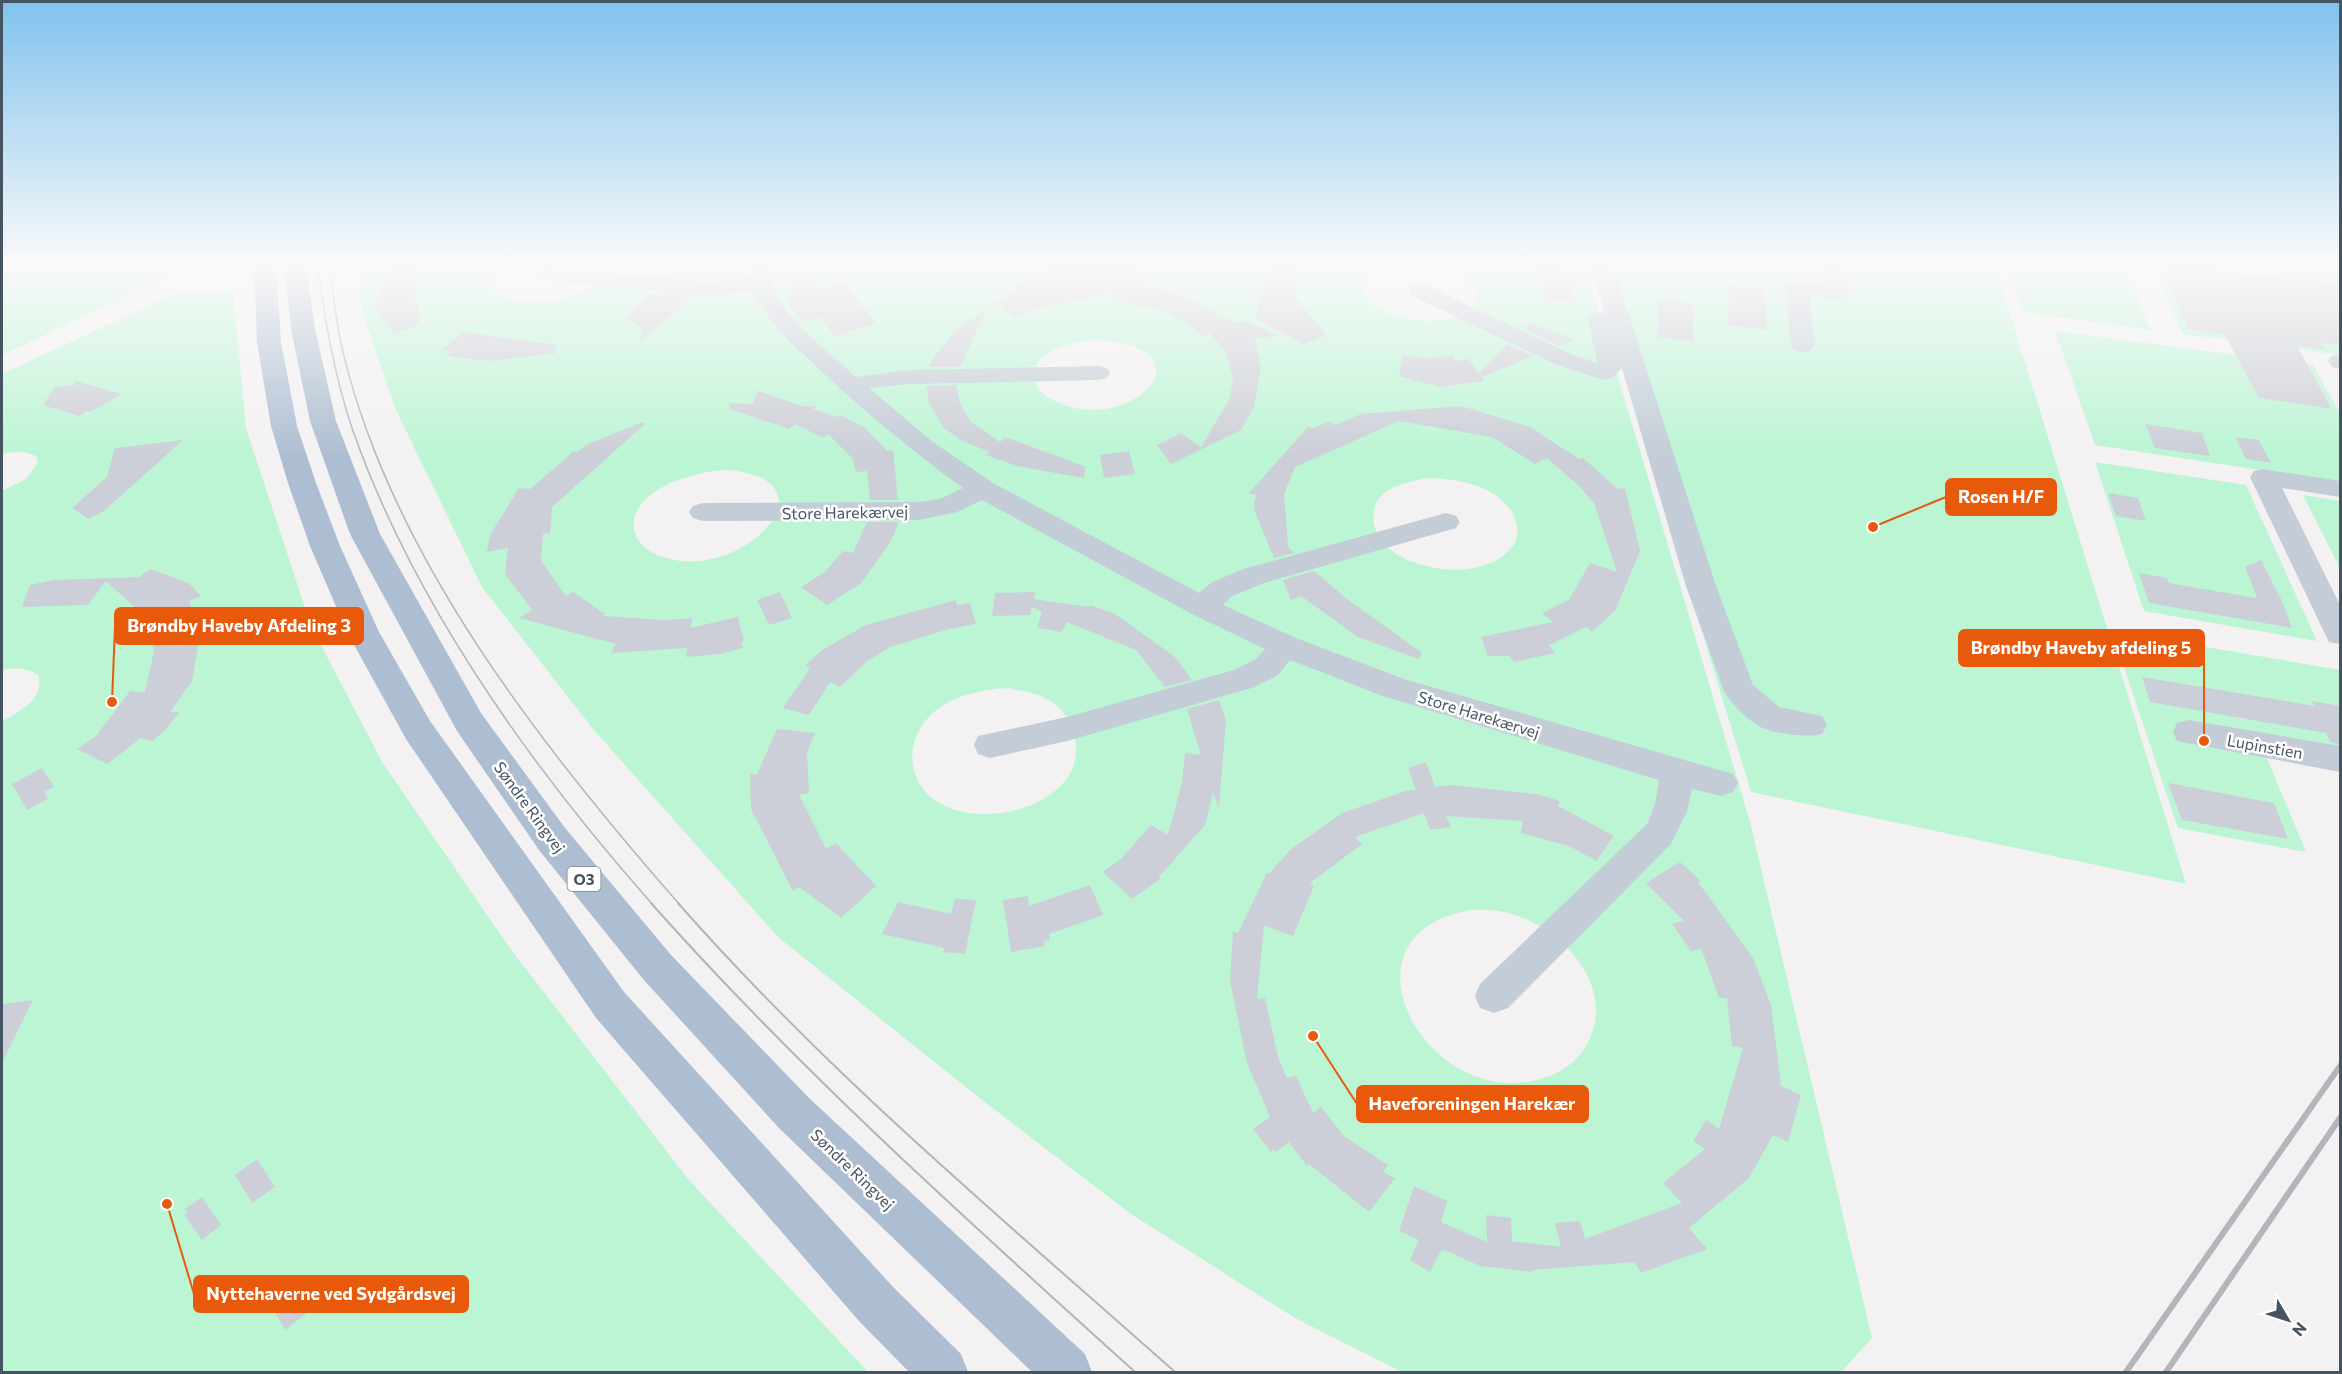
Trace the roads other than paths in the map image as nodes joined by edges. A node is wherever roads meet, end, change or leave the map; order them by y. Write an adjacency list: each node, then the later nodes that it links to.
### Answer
1 (268, 326): 25 (main road)
2 (303, 326): 26 (main road, Søndre Ringvej / O3)
3 (787, 326): 10 (street, Store Harekærvej)
4 (1494, 326): 5 (street)
5 (1601, 326)
6 (1621, 326): 18 (street)
7 (1801, 326): 8 (street)
8 (1803, 345)
9 (1098, 374): 10 (street)
10 (851, 386): 11 (street, Store Harekærvej)
11 (983, 489): 13 (street, Store Harekærvej); 15 (street, Store Harekærvej)
12 (2340, 489): 16 (street)
13 (703, 512)
14 (1446, 522): 15 (street)
15 (1202, 607): 17 (street, Store Harekærvej)
16 (2340, 634)
17 (1285, 646): 20 (street); 22 (street, Store Harekærvej)
18 (1810, 725)
19 (2189, 732): 21 (street, Lupinstien)
20 (990, 745)
21 (2340, 759)
22 (1676, 772): 23 (street, Store Harekærvej); 24 (street)
23 (1721, 783)
24 (1494, 996)
25 (943, 1372)
26 (1067, 1372)

